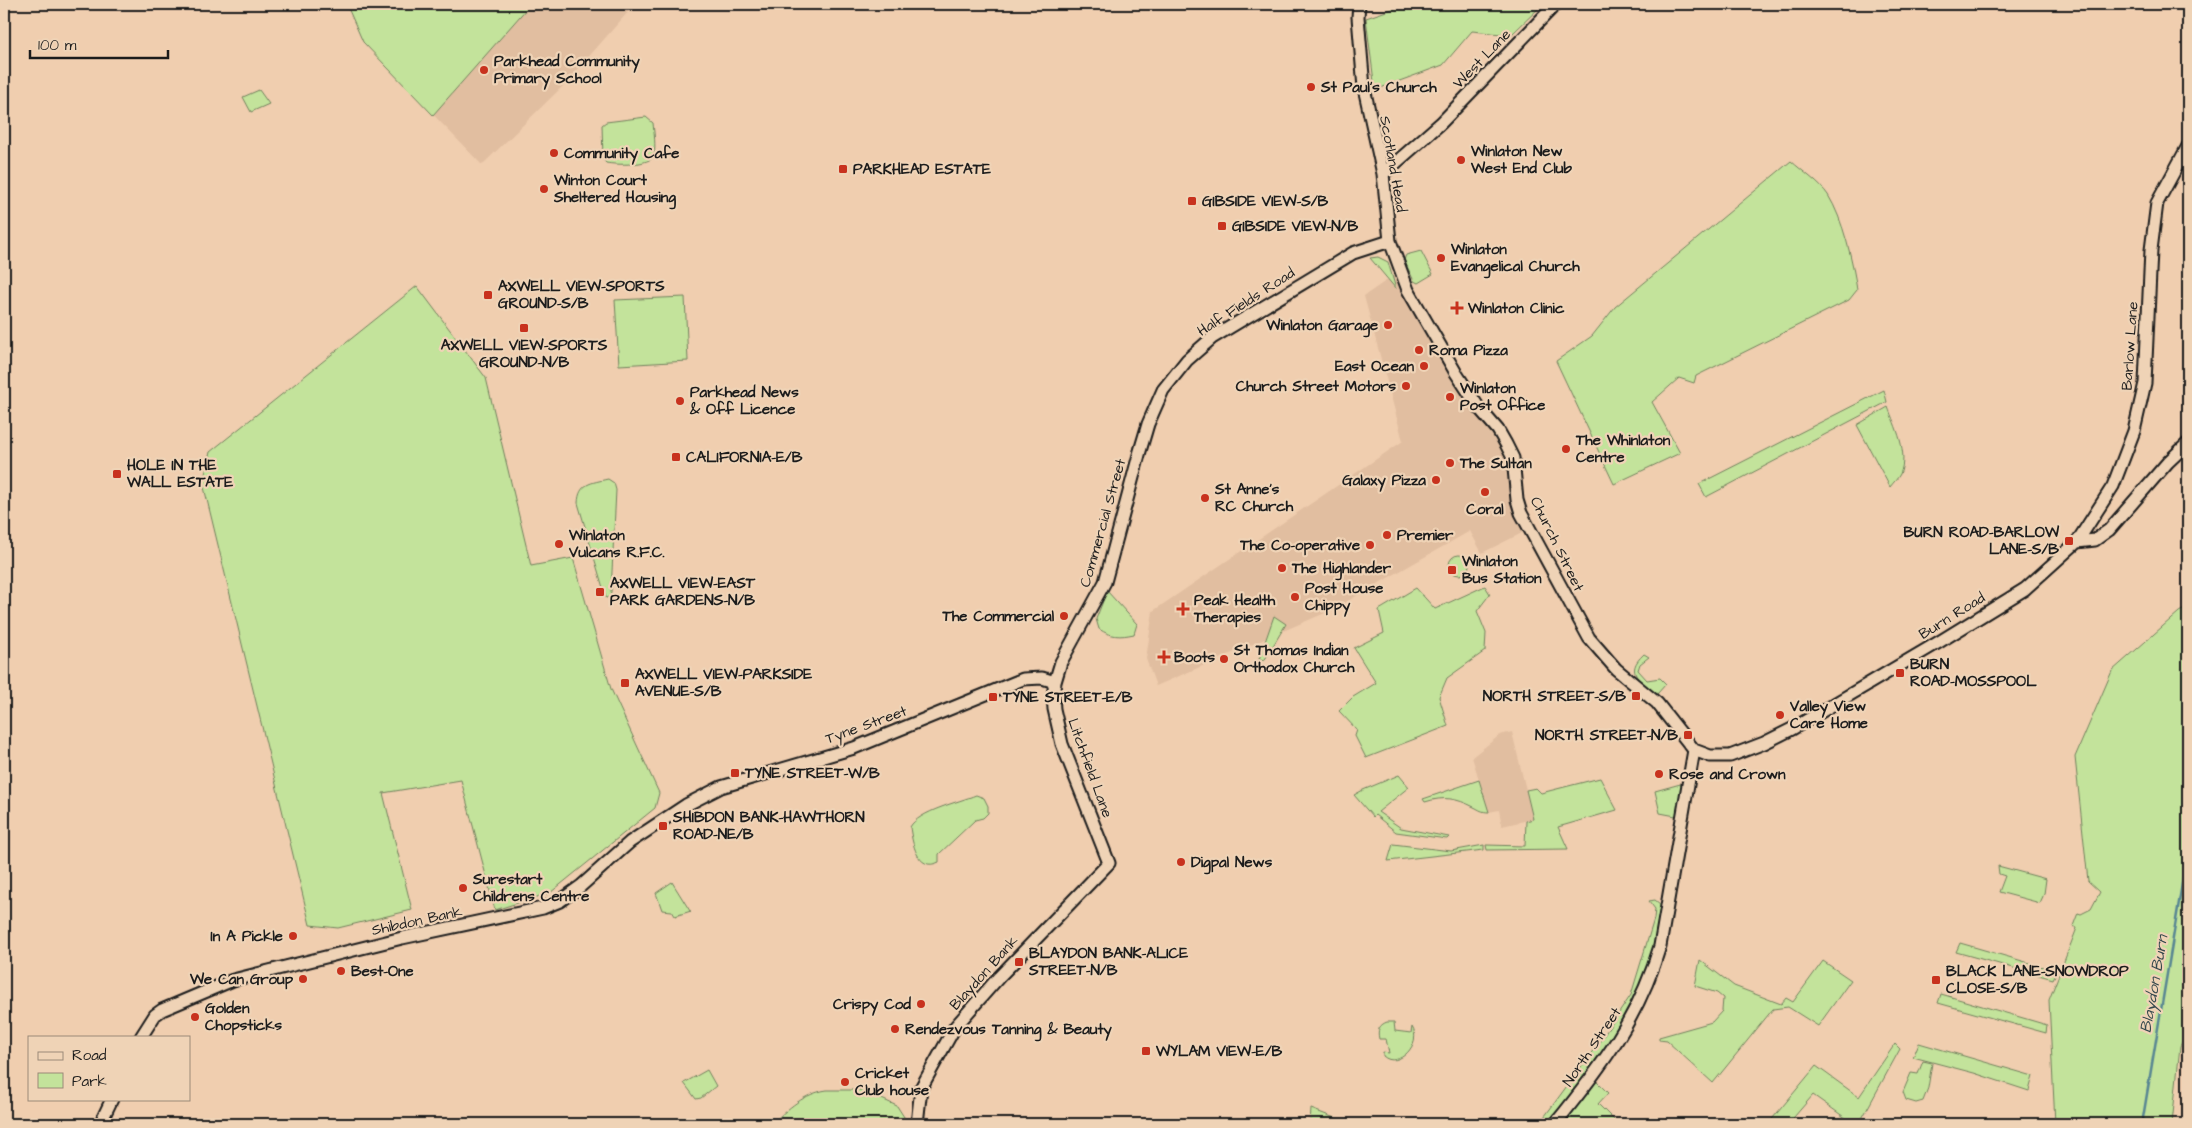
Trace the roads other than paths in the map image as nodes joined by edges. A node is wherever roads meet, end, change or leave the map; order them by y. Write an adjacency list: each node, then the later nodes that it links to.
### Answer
1 (1359, 4): 4 (street, Scotland Head)
2 (1556, 4): 4 (street, West Lane)
3 (2188, 146): 8 (street, Barlow Lane)
4 (1383, 174): 5 (street, Scotland Head)
5 (1390, 241): 7 (street, Half Fields Road); 10 (street, Church Street)
6 (2188, 443): 8 (street, Burn Road)
7 (1140, 451): 9 (street, Commercial Street)
8 (2077, 542): 10 (street, Burn Road)
9 (1055, 682): 11 (street, Tyne Street); 12 (street, Litchfield Lane)
10 (1694, 750): 17 (street, North Street)
11 (686, 806): 13 (street, Shibdon Bank)
12 (1109, 863): 16 (street, Blaydon Bank)
13 (143, 1036)
14 (112, 1100): 15 (street)
15 (100, 1124)
16 (917, 1124)
17 (1555, 1124)

